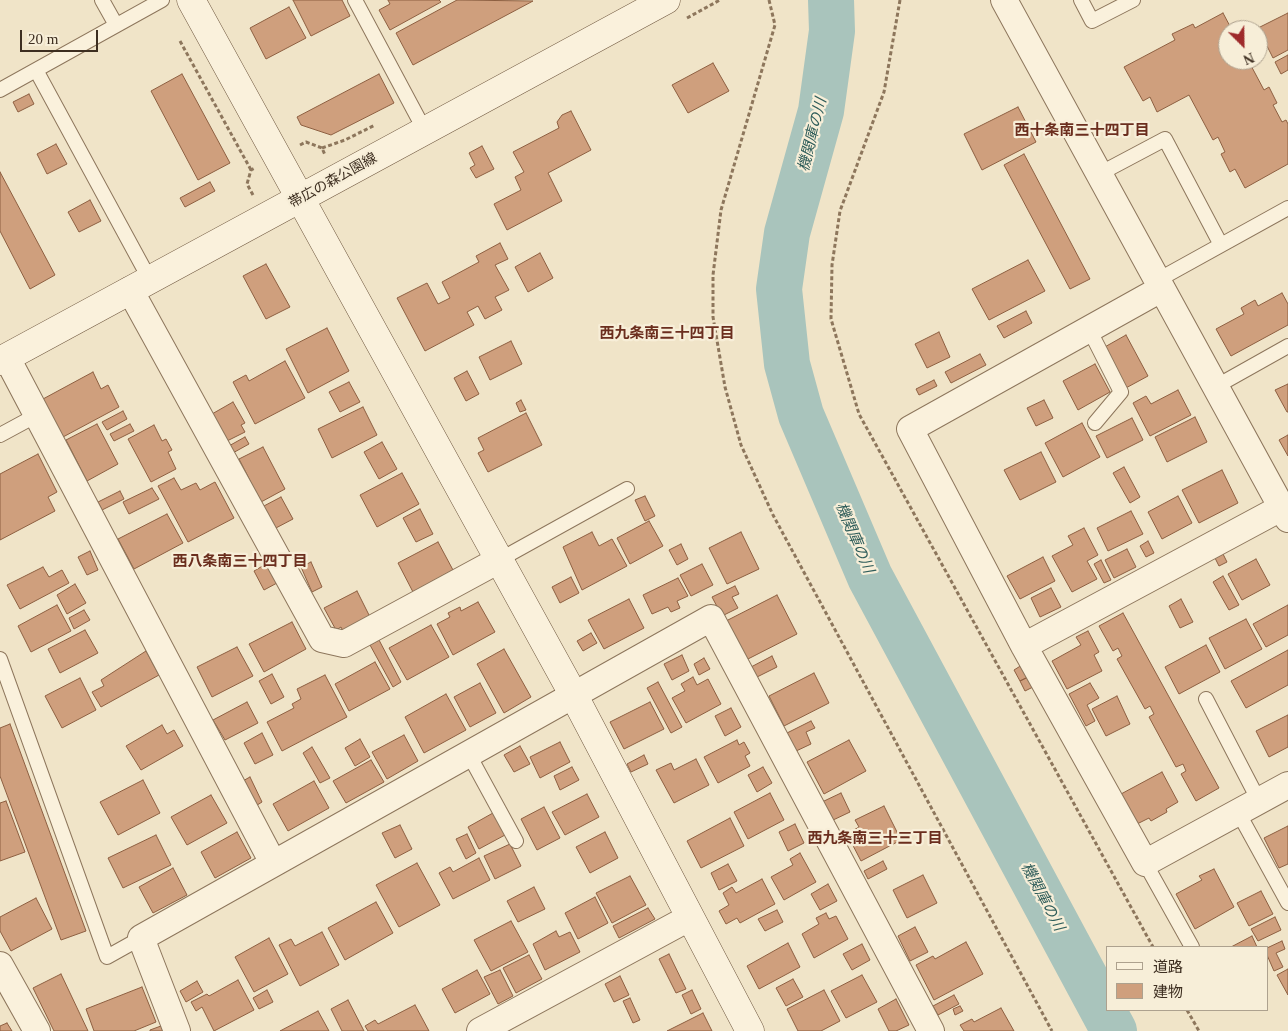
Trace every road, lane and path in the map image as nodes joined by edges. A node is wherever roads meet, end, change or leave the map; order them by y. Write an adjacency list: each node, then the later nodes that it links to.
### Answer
1 (102, 0): 10 (lane)
2 (191, 0): 16 (street)
3 (355, 0): 13 (lane)
4 (666, 0): 13 (street, 帯広の森公園線)
5 (769, 0): 52 (path)
6 (1004, 0): 15 (street)
7 (1081, 0): 8 (lane)
8 (1132, 0)
9 (160, 1): 10 (lane); 14 (path)
10 (116, 26): 11 (lane)
11 (36, 70): 12 (lane); 19 (lane)
12 (0, 90)
13 (425, 131): 16 (street, 帯広の森公園線)
14 (251, 170)
15 (1098, 174): 18 (lane); 20 (street)
16 (299, 200): 19 (street, 帯広の森公園線); 30 (street)
17 (1288, 208): 18 (lane)
18 (1221, 245): 20 (lane)
19 (140, 285): 23 (street, 帯広の森公園線); 30 (street)
20 (1159, 285): 21 (street); 24 (street)
21 (1089, 329): 26 (lane); 31 (street)
22 (1288, 346): 24 (lane)
23 (3, 359): 25 (street)
24 (1215, 388): 29 (street)
25 (37, 415): 27 (lane); 39 (street)
26 (1096, 423)
27 (0, 435)
28 (627, 489): 30 (lane)
29 (1286, 516): 31 (street)
30 (499, 560): 33 (street)
31 (1024, 646): 40 (street)
32 (0, 659): 43 (lane)
33 (573, 694): 35 (street); 42 (street); 51 (street)
34 (1206, 699): 37 (lane)
35 (468, 753): 38 (lane); 39 (street)
36 (1288, 785): 37 (street)
37 (1248, 807): 40 (street); 41 (lane)
38 (516, 841)
39 (273, 863): 43 (street)
40 (1145, 863): 44 (lane)
41 (1288, 903)
42 (689, 918): 49 (street); 50 (street)
43 (141, 938): 48 (street)
44 (1191, 946)
45 (0, 965): 47 (street)
46 (1188, 1011): 53 (path)
47 (37, 1031)
48 (178, 1031)
49 (480, 1031)
50 (750, 1031)
51 (931, 1031)
52 (1052, 1031)
53 (1199, 1031)

